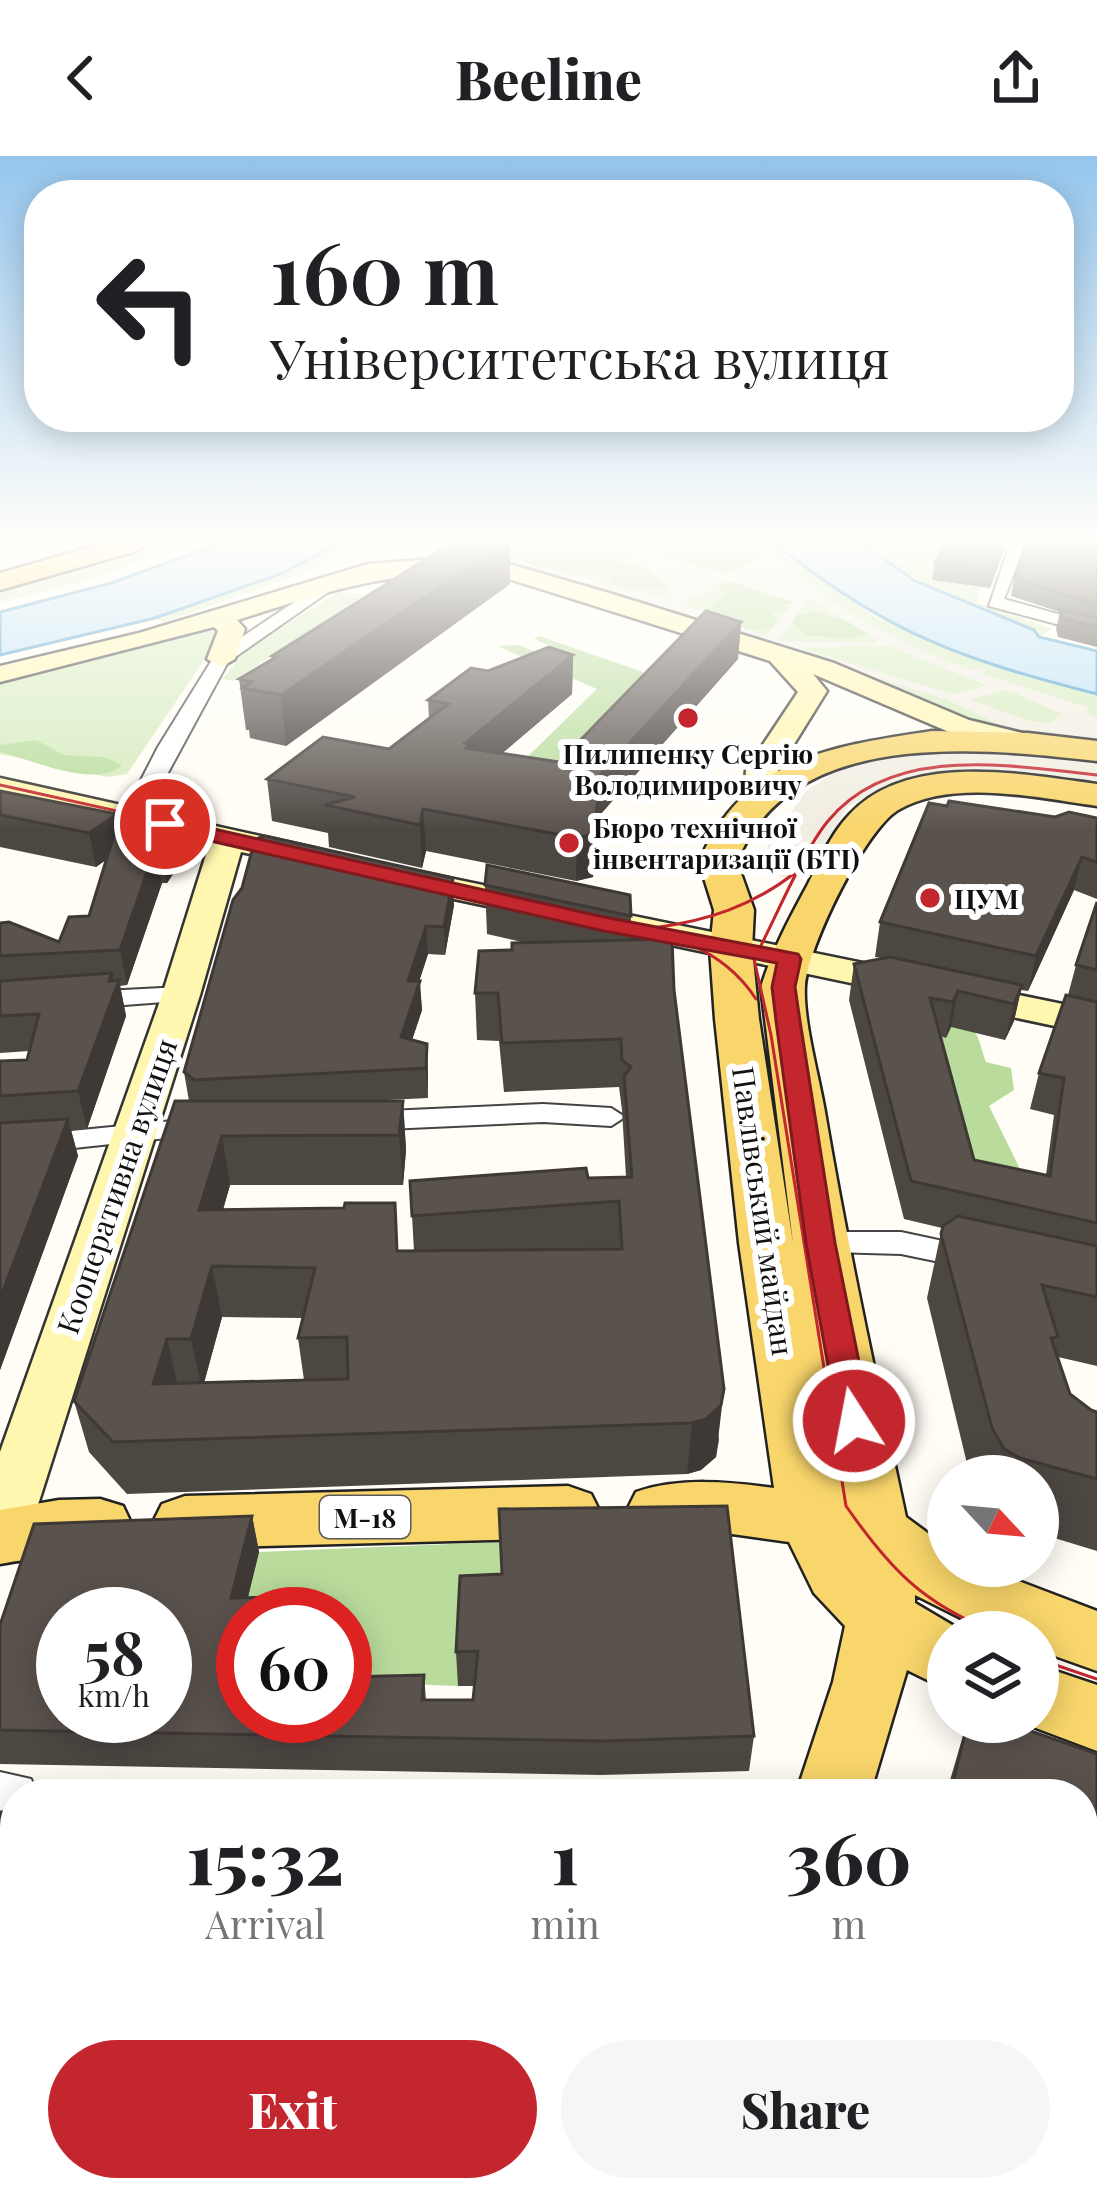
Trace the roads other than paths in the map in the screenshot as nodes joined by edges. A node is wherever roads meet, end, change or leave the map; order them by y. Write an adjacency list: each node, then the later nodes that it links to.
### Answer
1 (150, 639): 7 (street)
2 (223, 639): 6 (street)
3 (248, 639): 6 (street)
4 (725, 639): 5 (street)
5 (780, 656): 8 (street); 11 (street, Павлівський майдан)
6 (221, 659): 13 (street)
7 (0, 674)
8 (1028, 742): 9 (main road, Павлівський майдан); 11 (main road, Павлівський майдан)
9 (1097, 751)
10 (0, 788): 13 (street)
11 (760, 795): 15 (main road, Павлівський майдан)
12 (1097, 795): 16 (main road, Павлівський майдан)
13 (133, 818): 14 (street)
14 (228, 838): 15 (street); 17 (street, Кооперативна вулиця)
15 (731, 949): 16 (street); 25 (main road, Павлівський майдан)
16 (790, 959): 19 (street); 25 (main road, Павлівський майдан)
17 (181, 994): 18 (street); 23 (street, Кооперативна вулиця)
18 (47, 1002)
19 (1097, 1024)
20 (611, 1118): 21 (street)
21 (344, 1121)
22 (229, 1126): 23 (street)
23 (134, 1135): 24 (street); 29 (street, Кооперативна вулиця)
24 (0, 1147)
25 (793, 1243): 26 (street); 27 (main road, Павлівський майдан); 28 (main road, Павлівський майдан)
26 (1008, 1266)
27 (812, 1521): 28 (main road); 29 (main road, М-18); 30 (main road, Павлівський майдан)
28 (877, 1530): 30 (main road, Павлівський майдан); 31 (main road)
29 (0, 1535)
30 (881, 1617): 32 (main road, Павлівський майдан); 35 (main road, Павлівський майдан)
31 (1097, 1641)
32 (927, 1646)
33 (1059, 1704): 34 (main road)
34 (1097, 1718)
35 (838, 1779)

